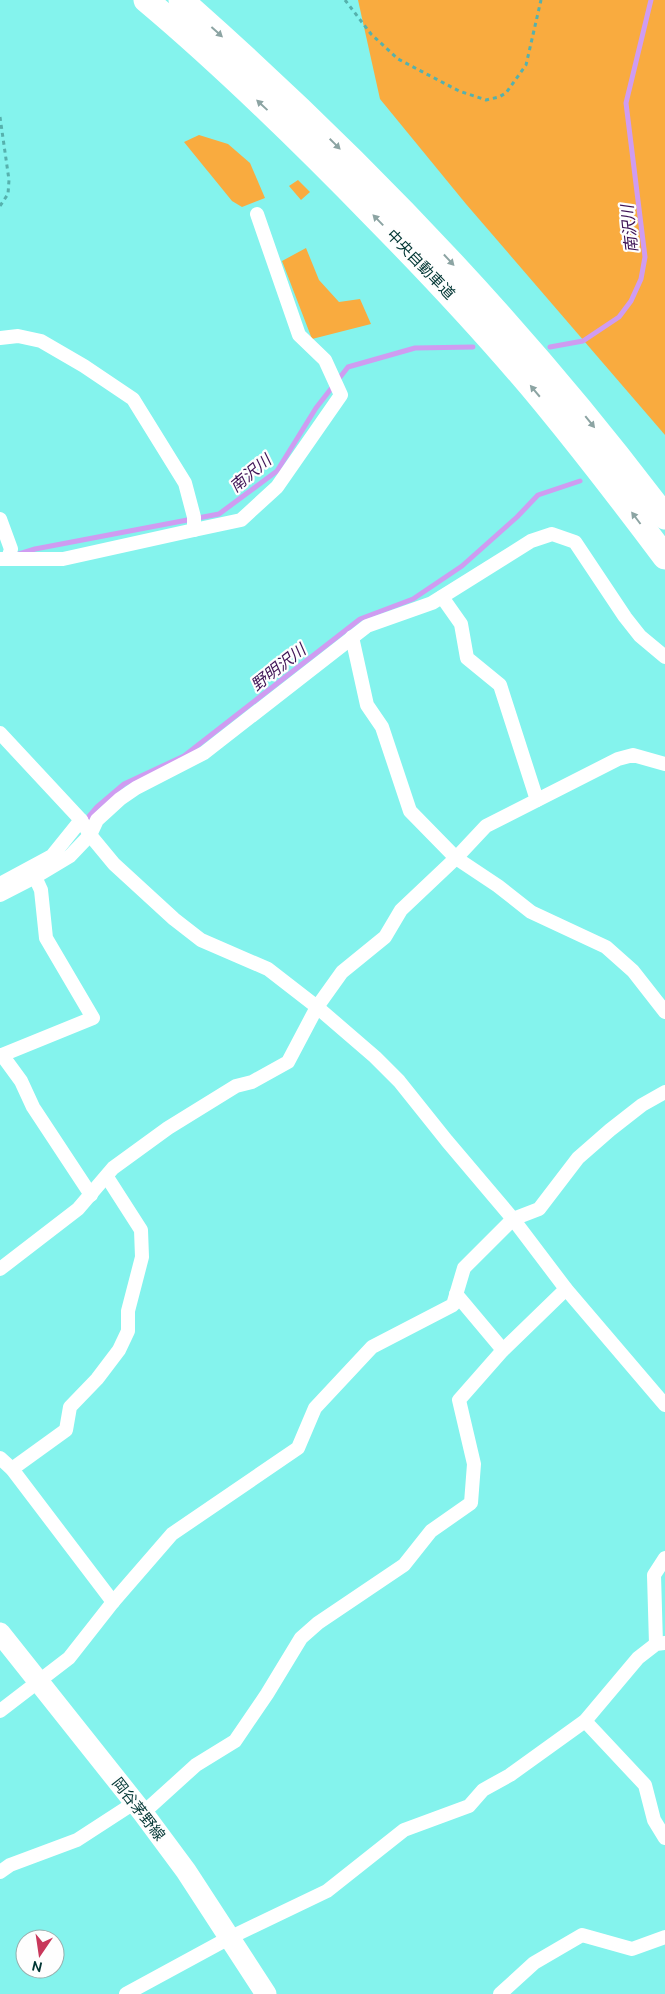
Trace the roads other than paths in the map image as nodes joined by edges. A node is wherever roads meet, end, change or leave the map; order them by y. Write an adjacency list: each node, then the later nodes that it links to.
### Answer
1 (146, 0): 8 (highway, 中央自動車道, one-way to 1)
2 (180, 0): 5 (highway, 中央自動車道, one-way to 5)
3 (257, 214): 7 (street)
4 (0, 338): 7 (street)
5 (665, 517)
6 (0, 519): 9 (street)
7 (194, 530): 9 (street)
8 (665, 557)
9 (4, 559)
10 (442, 597): 11 (street); 12 (street); 15 (street)
11 (352, 637): 17 (street); 18 (street)
12 (665, 657)
13 (0, 733): 16 (street)
14 (665, 764): 15 (street)
15 (537, 800): 18 (street)
16 (81, 820): 17 (street); 20 (street)
17 (90, 835): 19 (street); 22 (street)
18 (456, 858): 22 (street); 23 (street)
19 (35, 877): 21 (street); 24 (street)
20 (0, 884)
21 (0, 896)
22 (317, 1007): 26 (street); 28 (street)
23 (665, 1012)
24 (1, 1055): 27 (street)
25 (665, 1092): 28 (street)
26 (107, 1177): 27 (street); 35 (street)
27 (91, 1195): 29 (street)
28 (514, 1219): 30 (street); 31 (street)
29 (0, 1269)
30 (566, 1289): 32 (street); 33 (street)
31 (456, 1294): 32 (street); 37 (street)
32 (503, 1350): 43 (street)
33 (665, 1405)
34 (0, 1458): 35 (street)
35 (12, 1469): 37 (street)
36 (665, 1558): 39 (street)
37 (113, 1602): 40 (street)
38 (0, 1633): 40 (main road, 岡谷茅野線)
39 (660, 1644): 42 (street)
40 (37, 1682): 41 (street); 43 (main road, 岡谷茅野線)
41 (0, 1711)
42 (585, 1720): 44 (street); 47 (street)
43 (138, 1808): 45 (street); 47 (main road, 岡谷茅野線)
44 (665, 1838)
45 (0, 1872)
46 (665, 1937): 50 (street)
47 (229, 1938): 48 (street); 49 (main road, 岡谷茅野線)
48 (126, 1994)
49 (266, 1994)
50 (500, 1994)

